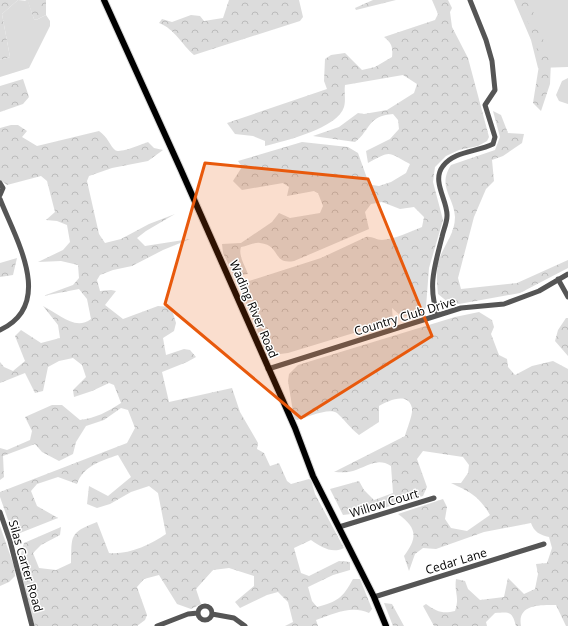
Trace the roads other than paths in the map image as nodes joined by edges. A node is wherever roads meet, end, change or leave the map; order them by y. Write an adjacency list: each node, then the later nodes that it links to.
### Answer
1 (104, 0): 11 (main road, Wading River Road)
2 (470, 0): 9 (street)
3 (0, 183): 4 (street)
4 (0, 195)
5 (0, 199): 10 (street)
6 (568, 274): 7 (street, Country Club Drive)
7 (558, 279): 8 (street); 9 (street, Country Club Drive)
8 (568, 297)
9 (438, 315): 11 (street, Country Club Drive)
10 (0, 330)
11 (268, 369): 14 (main road, Wading River Road)
12 (434, 498): 14 (street, Willow Court)
13 (0, 512): 19 (street, Silas Carter Road)
14 (339, 527): 16 (main road, Wading River Road)
15 (544, 544): 16 (street, Cedar Lane)
16 (374, 597): 22 (main road, Wading River Road)
17 (198, 613): 18 (street); 18 (street); 20 (street)
18 (212, 614): 21 (street)
19 (32, 626)
20 (157, 626)
21 (245, 626)
22 (386, 626)

